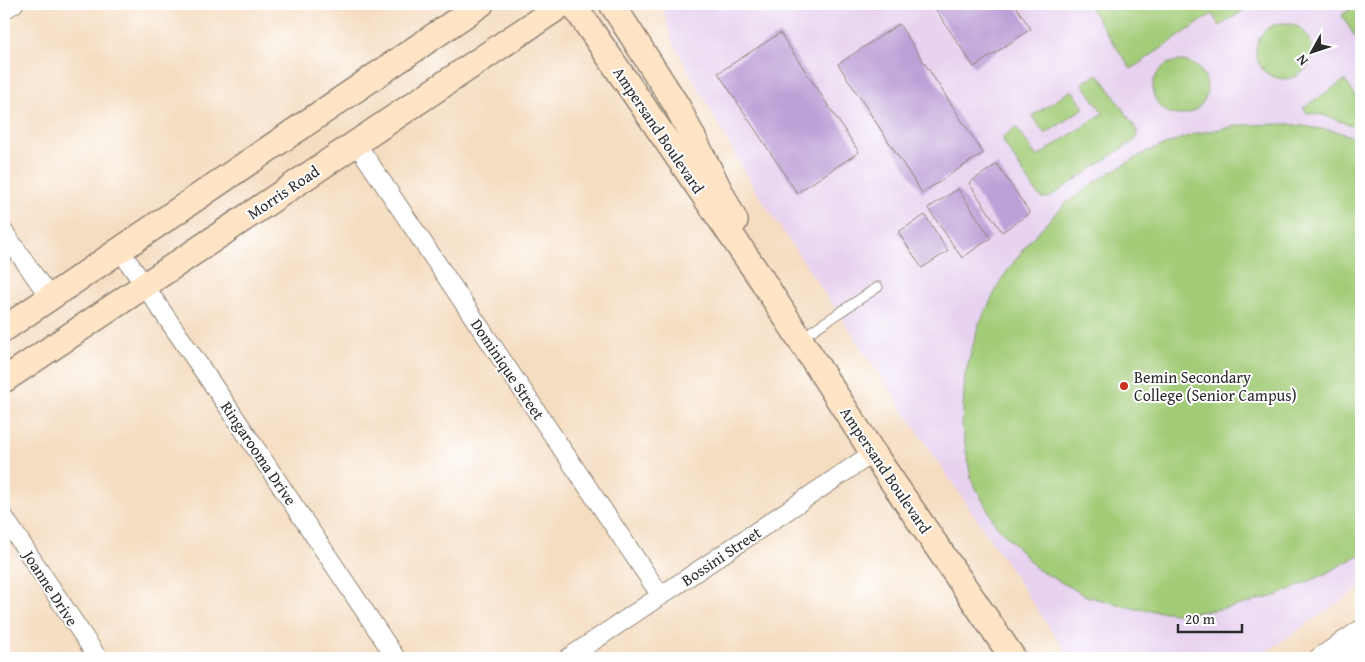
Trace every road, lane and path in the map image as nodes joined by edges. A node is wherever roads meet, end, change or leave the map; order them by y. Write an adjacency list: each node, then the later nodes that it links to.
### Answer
1 (14, 4): 6 (street)
2 (480, 4): 9 (street)
3 (563, 4): 7 (street, Morris Road)
4 (573, 4): 10 (street, Ampersand Boulevard)
5 (612, 4): 10 (street, Ampersand Boulevard)
6 (4, 10)
7 (356, 143): 11 (street, Morris Road); 19 (street, Dominique Street)
8 (4, 232): 13 (street)
9 (120, 250): 11 (street, Ringarooma Drive); 13 (street)
10 (762, 280): 15 (street, Ampersand Boulevard)
11 (144, 285): 16 (street, Morris Road); 23 (street, Ringarooma Drive)
12 (878, 287): 15 (lane)
13 (50, 298): 14 (street)
14 (4, 329)
15 (800, 339): 17 (street, Ampersand Boulevard)
16 (4, 380)
17 (874, 453): 19 (street, Bossini Street); 25 (street, Ampersand Boulevard)
18 (4, 517): 22 (street, Joanne Drive)
19 (661, 596): 24 (street, Bossini Street)
20 (1361, 629): 21 (street)
21 (1343, 641): 26 (street); 27 (street)
22 (92, 656)
23 (396, 658)
24 (568, 658)
25 (1013, 658)
26 (1318, 658)
27 (1354, 658)

